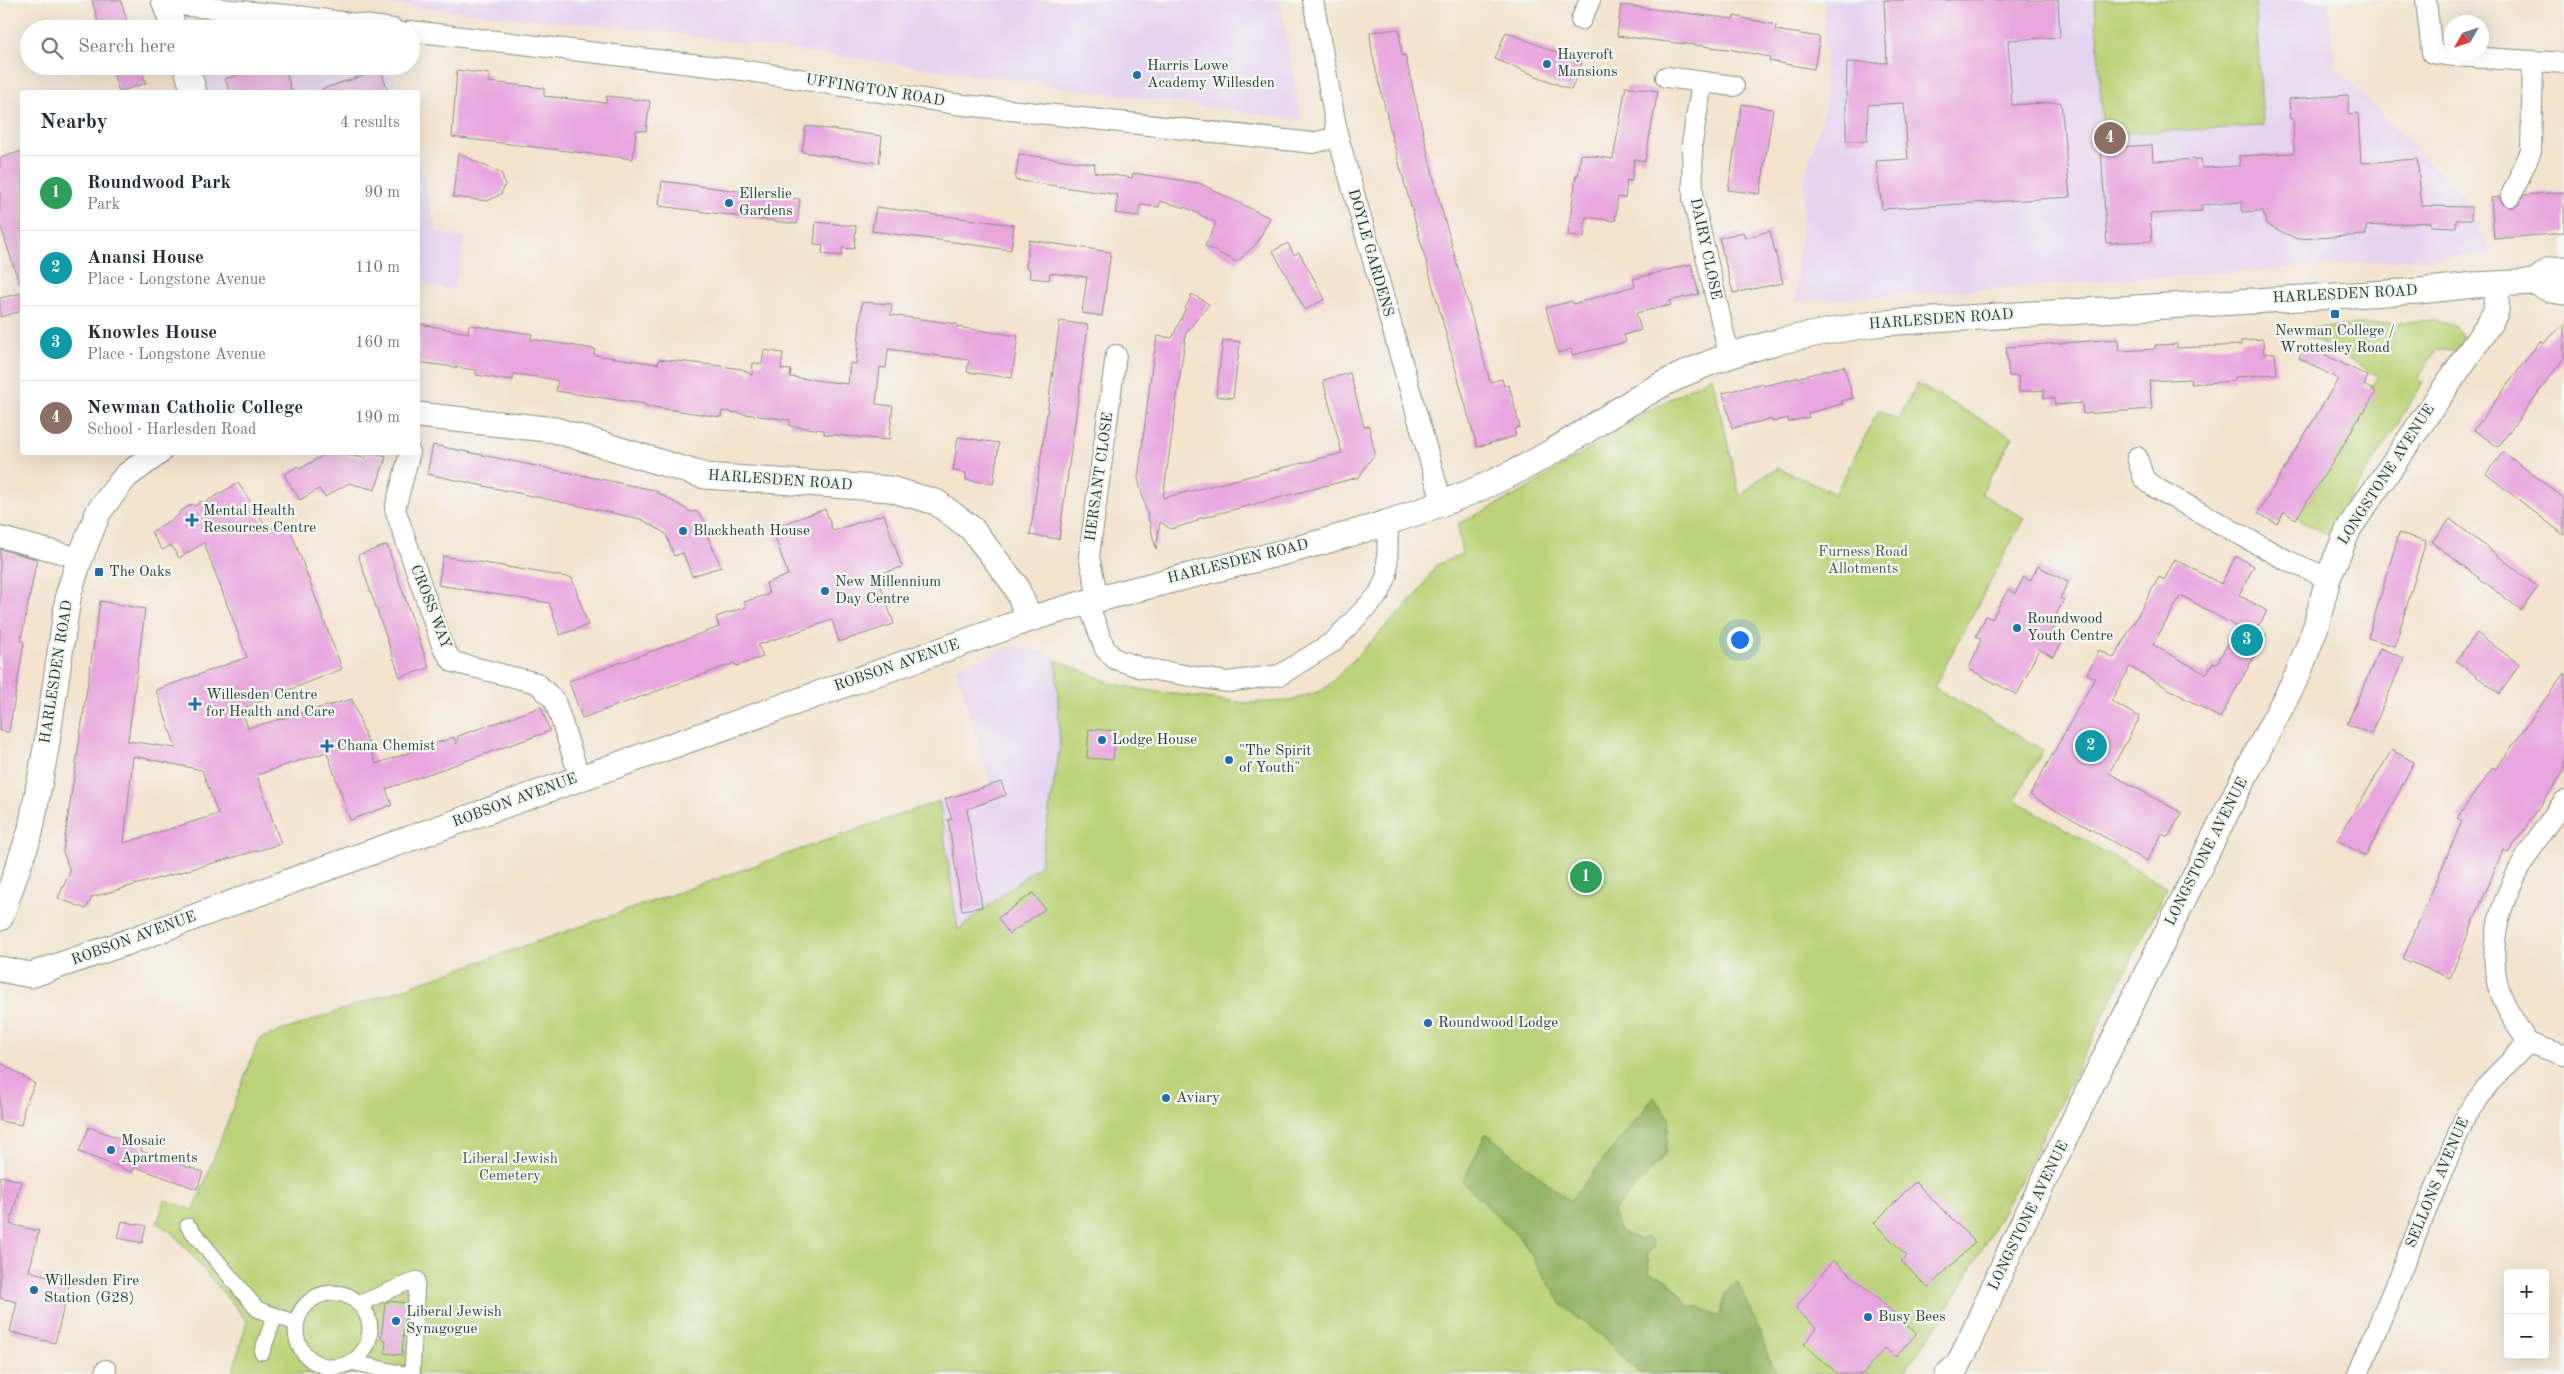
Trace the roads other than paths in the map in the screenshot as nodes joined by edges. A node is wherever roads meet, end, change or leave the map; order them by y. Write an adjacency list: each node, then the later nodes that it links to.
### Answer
1 (1314, 0): 16 (street, DOYLE GARDENS)
2 (1590, 0): 7 (street)
3 (2426, 0): 9 (street)
4 (165, 2): 5 (street); 6 (street)
5 (171, 20)
6 (328, 20)
7 (1581, 20)
8 (420, 32): 16 (street, UFFINGTON ROAD)
9 (2533, 61): 10 (street); 17 (street)
10 (2564, 62)
11 (189, 75): 15 (street)
12 (1666, 77): 13 (street)
13 (1702, 82): 14 (street); 23 (street, DAIRY CLOSE)
14 (1734, 86)
15 (193, 90)
16 (1338, 137): 28 (street, DOYLE GARDENS)
17 (2511, 196)
18 (2564, 269): 19 (street, HARLESDEN ROAD)
19 (2535, 282): 20 (street, HARLESDEN ROAD); 21 (street, HARLESDEN ROAD)
20 (2485, 284): 23 (street, HARLESDEN ROAD); 32 (street, LONGSTONE AVENUE)
21 (2564, 292)
22 (1116, 355): 33 (street, HERSANT CLOSE)
23 (1729, 355): 28 (street, HARLESDEN ROAD)
24 (420, 415): 34 (street, HARLESDEN ROAD)
25 (155, 455): 31 (street, HARLESDEN ROAD)
26 (409, 455): 35 (street, CROSS WAY)
27 (2137, 458): 32 (street)
28 (1442, 503): 29 (street, HARLESDEN ROAD)
29 (1388, 521): 33 (street, HARLESDEN ROAD); 33 (street)
30 (0, 537): 31 (street)
31 (80, 558): 37 (street, HARLESDEN ROAD)
32 (2328, 578): 47 (street, LONGSTONE AVENUE)
33 (1092, 599): 34 (street, HARLESDEN ROAD)
34 (1030, 619): 35 (street, ROBSON AVENUE)
35 (580, 778): 38 (street, ROBSON AVENUE)
36 (2564, 801): 39 (street)
37 (0, 918)
38 (0, 969)
39 (2528, 1043): 40 (street); 50 (street, SELLONS AVENUE)
40 (2564, 1054)
41 (188, 1226): 43 (street)
42 (358, 1304): 44 (street); 46 (street); 49 (street)
43 (275, 1316): 44 (street); 45 (street)
44 (296, 1323): 46 (street)
45 (262, 1352)
46 (351, 1362): 48 (street)
47 (1956, 1371)
48 (404, 1374)
49 (412, 1374)
50 (2358, 1374)

